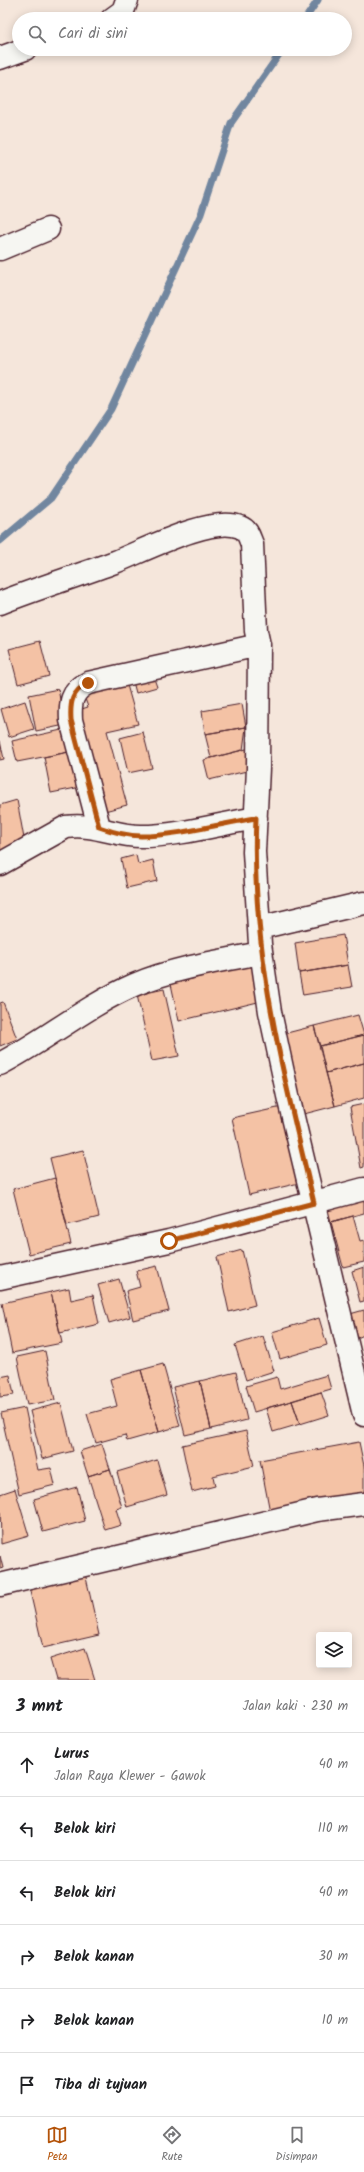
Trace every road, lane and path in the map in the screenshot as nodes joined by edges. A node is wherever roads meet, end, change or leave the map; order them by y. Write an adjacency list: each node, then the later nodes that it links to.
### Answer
1 (127, 0): 2 (street)
2 (122, 12)
3 (12, 54): 4 (street)
4 (0, 58)
5 (48, 229): 6 (street)
6 (0, 249)
7 (0, 603): 8 (street)
8 (259, 645): 9 (street); 10 (street)
9 (256, 818): 10 (street); 13 (street)
10 (99, 827): 11 (street)
11 (0, 864)
12 (364, 903): 13 (street)
13 (258, 928): 14 (street)
14 (261, 953): 15 (street); 17 (street)
15 (0, 1064)
16 (364, 1189): 17 (street)
17 (314, 1203): 18 (street); 19 (street)
18 (0, 1278)
19 (364, 1415)
20 (364, 1504): 21 (street)
21 (0, 1585)

